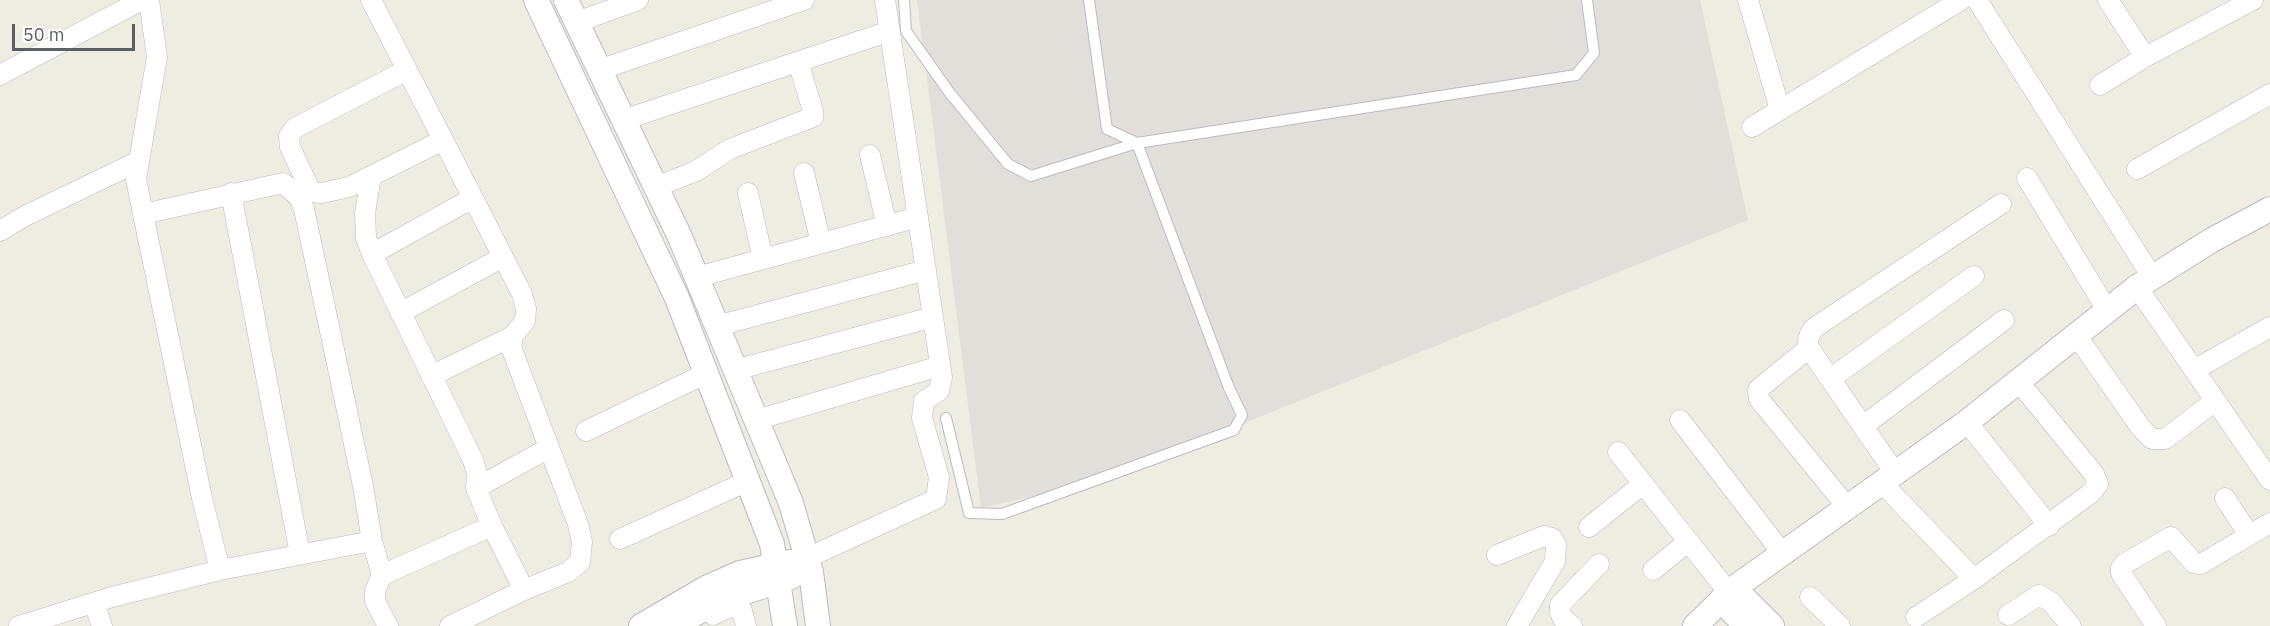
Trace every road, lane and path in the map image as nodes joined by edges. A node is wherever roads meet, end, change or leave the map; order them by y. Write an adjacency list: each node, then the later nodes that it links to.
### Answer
1 (142, 0): 23 (street)
2 (149, 0): 32 (street)
3 (371, 0): 21 (street)
4 (536, 0): 68 (street)
5 (566, 0): 17 (street)
6 (638, 0): 17 (street)
7 (804, 0): 22 (street)
8 (885, 0): 18 (street)
9 (904, 0): 30 (lane)
10 (1089, 0): 30 (lane)
11 (1587, 0): 30 (lane)
12 (1748, 0): 26 (street)
13 (1961, 0): 26 (street)
14 (1977, 0): 55 (street)
15 (2108, 0): 19 (street)
16 (2253, 0): 19 (street)
17 (577, 22): 22 (street)
18 (890, 32): 20 (street); 45 (street)
19 (2145, 57): 24 (street)
20 (798, 62): 27 (street); 37 (street)
21 (407, 70): 29 (street); 39 (street)
22 (599, 70): 27 (street)
23 (0, 75)
24 (2100, 85)
25 (2270, 94): 33 (street)
26 (1780, 110): 28 (street)
27 (623, 120): 37 (street)
28 (1752, 127)
29 (443, 141): 35 (street); 41 (street)
30 (1137, 143): 73 (lane)
31 (870, 155): 46 (street)
32 (139, 161): 44 (street); 47 (street)
33 (2136, 169)
34 (804, 173): 48 (street)
35 (371, 176): 39 (street); 49 (street)
36 (2027, 178): 56 (street)
37 (656, 187): 54 (street)
38 (231, 193): 39 (street); 44 (street); 97 (street)
39 (305, 194): 95 (street)
40 (748, 194): 51 (street)
41 (473, 198): 49 (street); 50 (street)
42 (2001, 204): 64 (street)
43 (2270, 210): 55 (street)
44 (143, 213): 102 (street)
45 (918, 217): 46 (street); 52 (street)
46 (887, 226): 48 (street)
47 (0, 231)
48 (821, 243): 51 (street)
49 (372, 254): 57 (street)
50 (503, 257): 57 (street); 63 (street)
51 (763, 259): 54 (street)
52 (926, 270): 58 (street); 60 (street)
53 (1974, 276): 70 (street)
54 (697, 277): 60 (street)
55 (2145, 282): 56 (street); 67 (street)
56 (2107, 310): 62 (street)
57 (400, 313): 69 (street)
58 (933, 317): 65 (street); 66 (street)
59 (2004, 320): 77 (street)
60 (717, 326): 66 (street)
61 (2270, 327): 67 (street)
62 (2076, 335): 71 (street); 72 (street)
63 (513, 336): 69 (street); 79 (street)
64 (1809, 348): 70 (street); 88 (street)
65 (940, 366): 74 (street); 101 (street)
66 (735, 370): 74 (street)
67 (2194, 370): 72 (street)
68 (707, 373): 78 (street); 84 (street)
69 (431, 376): 86 (street)
70 (1830, 379): 77 (street)
71 (2018, 381): 76 (street); 91 (street)
72 (2215, 401): 81 (street)
73 (946, 418)
74 (756, 420): 101 (street)
75 (1680, 420): 98 (street)
76 (1967, 422): 82 (street); 91 (street)
77 (1863, 426): 82 (street)
78 (586, 431)
79 (549, 448): 86 (street); 107 (street)
80 (1618, 452): 85 (street)
81 (2262, 452): 83 (street)
82 (1889, 479): 88 (street); 106 (street)
83 (2270, 480)
84 (748, 481): 94 (street); 104 (street)
85 (1643, 484): 92 (street); 96 (street)
86 (476, 488): 90 (street)
87 (2225, 498): 93 (street)
88 (1848, 508): 98 (street)
89 (2270, 523): 93 (street)
90 (492, 526): 105 (street); 107 (street)
91 (2049, 526): 106 (street)
92 (1589, 527)
93 (2249, 535): 130 (street)
94 (620, 539)
95 (372, 541): 97 (street); 105 (street)
96 (1689, 541): 103 (street); 108 (street)
97 (300, 554): 102 (street)
98 (1783, 554): 108 (street)
99 (1497, 555): 124 (street)
100 (1599, 564): 113 (street)
101 (809, 565): 104 (street); 123 (street)
102 (220, 570): 110 (street)
103 (1653, 570)
104 (777, 573): 118 (street); 119 (street); 122 (street)
105 (382, 575): 116 (street)
106 (1974, 579): 112 (street)
107 (524, 590): 117 (street)
108 (1728, 594): 125 (street); 126 (street); 127 (street)
109 (1810, 597): 128 (street)
110 (94, 603): 114 (street); 115 (street)
111 (2008, 615): 129 (street)
112 (1916, 617)
113 (1567, 625)
114 (19, 626)
115 (102, 626)
116 (388, 626)
117 (450, 626)
118 (641, 626)
119 (672, 626)
120 (694, 626): 121 (street)
121 (746, 626)
122 (785, 626)
123 (818, 626)
124 (1518, 626)
125 (1695, 626)
126 (1746, 626)
127 (1772, 626)
128 (1840, 626)
129 (2071, 626)
130 (2156, 626)

